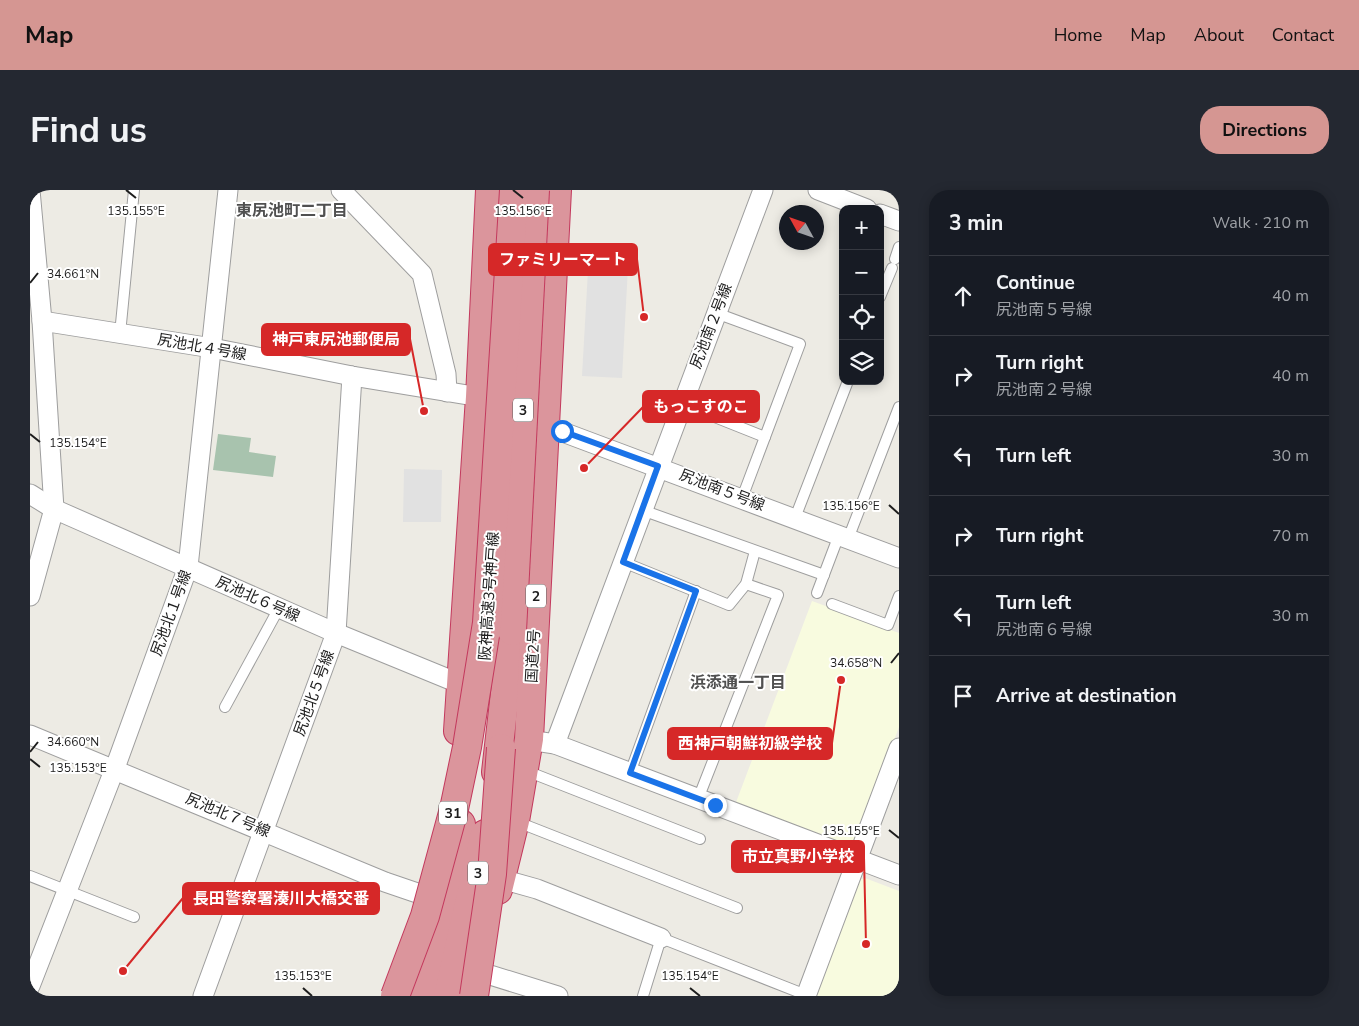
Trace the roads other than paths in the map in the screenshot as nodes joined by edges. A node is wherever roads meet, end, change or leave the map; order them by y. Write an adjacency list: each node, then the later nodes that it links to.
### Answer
1 (30, 190): 15 (street)
2 (134, 190): 19 (lane)
3 (228, 190): 20 (street, 尻池北１号線)
4 (341, 190): 24 (street)
5 (490, 190): 25 (highway)
6 (514, 190): 50 (highway, 阪神高速3号神戸線 / 3, bridge)
7 (535, 190): 57 (highway, 阪神高速3号神戸線 / 3, bridge)
8 (557, 190): 28 (highway, 国道2号 / 2)
9 (763, 190): 17 (street, 尻池南２号線)
10 (818, 190): 11 (street)
11 (857, 205)
12 (884, 215): 13 (street)
13 (899, 221)
14 (899, 248): 16 (lane)
15 (33, 252): 18 (street)
16 (881, 295)
17 (716, 313): 26 (street, 尻池南２号線); 29 (lane)
18 (42, 322): 19 (street, 尻池北４号線); 21 (street)
19 (120, 334): 20 (street, 尻池北４号線)
20 (212, 348): 22 (street, 尻池北４号線); 41 (street, 尻池北１号線)
21 (37, 354): 33 (street)
22 (352, 376): 24 (street, 尻池北４号線); 51 (street, 尻池北５号線)
23 (846, 385): 35 (lane)
24 (447, 392): 25 (street, 尻池北４号線)
25 (480, 397): 52 (highway)
26 (682, 404): 29 (lane); 30 (street, 尻池南２号線)
27 (899, 407): 36 (lane)
28 (544, 425): 30 (street, 尻池南５号線); 55 (highway, 国道2号 / 2)
29 (765, 437): 32 (lane)
30 (658, 466): 32 (street, 尻池南５号線); 34 (street, 尻池南２号線)
31 (30, 494): 33 (street, 尻池北６号線)
32 (742, 498): 35 (street, 尻池南５号線)
33 (54, 509): 40 (street); 41 (street, 尻池北６号線)
34 (642, 510): 37 (lane); 39 (street, 尻池南２号線)
35 (795, 518): 36 (street, 尻池南５号線)
36 (844, 537): 38 (street, 尻池南５号線); 42 (lane)
37 (755, 551): 42 (lane); 43 (lane)
38 (899, 558)
39 (623, 562): 44 (lane); 56 (street, 尻池南２号線)
40 (34, 568): 46 (street)
41 (188, 568): 49 (street, 尻池北６号線); 59 (street, 尻池北１号線)
42 (824, 575): 45 (lane)
43 (746, 584): 44 (lane); 62 (lane)
44 (696, 591): 61 (lane)
45 (816, 593)
46 (30, 596)
47 (899, 596): 48 (lane)
48 (832, 604)
49 (278, 608): 51 (street, 尻池北６号線); 53 (lane)
50 (487, 623): 78 (highway, 31, bridge); 80 (highway, 阪神高速3号神戸線 / 3, bridge)
51 (336, 633): 52 (street, 尻池北６号線); 64 (street, 尻池北５号線)
52 (462, 685): 71 (highway)
53 (225, 707)
54 (30, 735): 59 (street, 尻池北７号線)
55 (529, 739): 56 (street); 60 (highway, 国道2号 / 2)
56 (555, 744): 61 (street)
57 (501, 748): 76 (highway, bridge); 81 (highway, 阪神高速3号神戸線 / 3, bridge)
58 (899, 748): 66 (street)
59 (115, 768): 64 (street, 尻池北７号線); 70 (street, 尻池北１号線)
60 (523, 770): 63 (highway, 国道2号 / 2); 65 (lane)
61 (630, 773): 62 (street)
62 (698, 798): 66 (street)
63 (515, 820): 69 (highway, 国道2号 / 2); 72 (lane)
64 (264, 830): 71 (street, 尻池北７号線); 77 (street, 尻池北５号線)
65 (700, 839)
66 (858, 860): 67 (street); 84 (street)
67 (899, 875)
68 (30, 876): 70 (lane)
69 (501, 879): 74 (street); 76 (highway, 国道2号 / 2)
70 (67, 891): 73 (lane); 75 (street, 尻池北１号線)
71 (426, 896): 79 (highway)
72 (737, 908)
73 (134, 917)
74 (660, 938): 83 (lane); 84 (lane)
75 (30, 986)
76 (472, 987): 82 (street)
77 (203, 996)
78 (395, 996)
79 (401, 996)
80 (422, 996)
81 (448, 996)
82 (558, 996)
83 (643, 996)
84 (806, 996)

